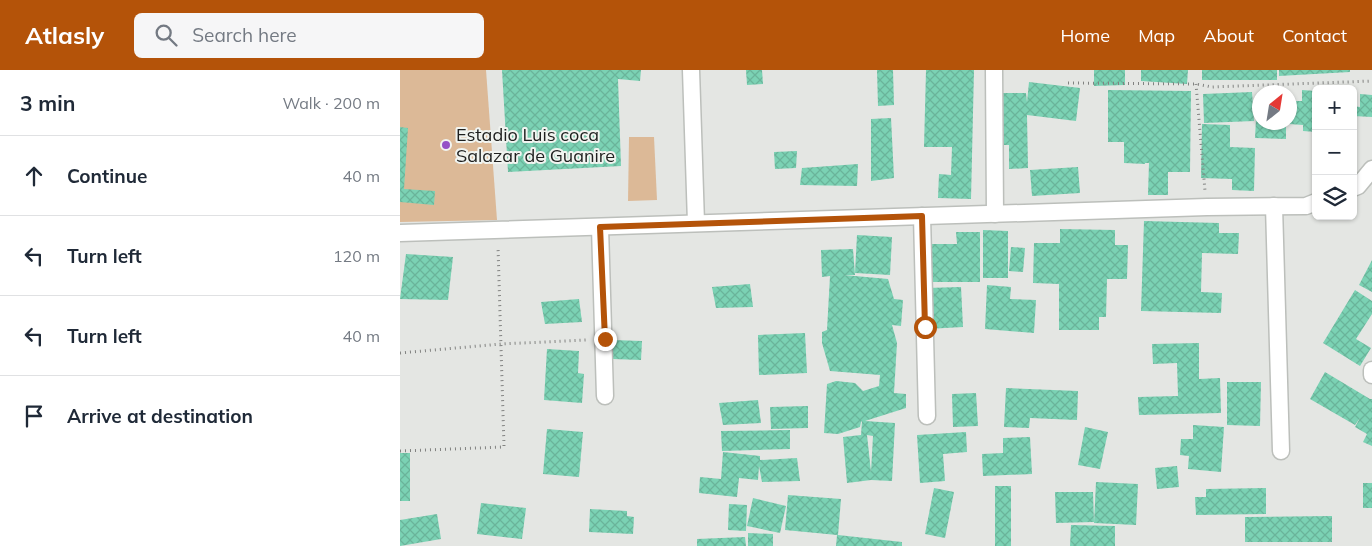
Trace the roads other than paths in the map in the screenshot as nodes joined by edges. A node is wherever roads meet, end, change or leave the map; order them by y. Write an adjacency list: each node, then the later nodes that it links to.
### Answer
1 (691, 70): 9 (street)
2 (994, 70): 7 (street)
3 (1372, 169): 4 (street)
4 (1357, 186)
5 (1312, 204): 6 (street)
6 (1274, 206): 7 (street); 16 (street)
7 (996, 214): 8 (street)
8 (922, 216): 9 (street); 15 (street)
9 (696, 223): 10 (street)
10 (600, 227): 11 (street); 14 (street)
11 (400, 233)
12 (1372, 370): 13 (street)
13 (1372, 376)
14 (605, 396)
15 (927, 416)
16 (1281, 451)

